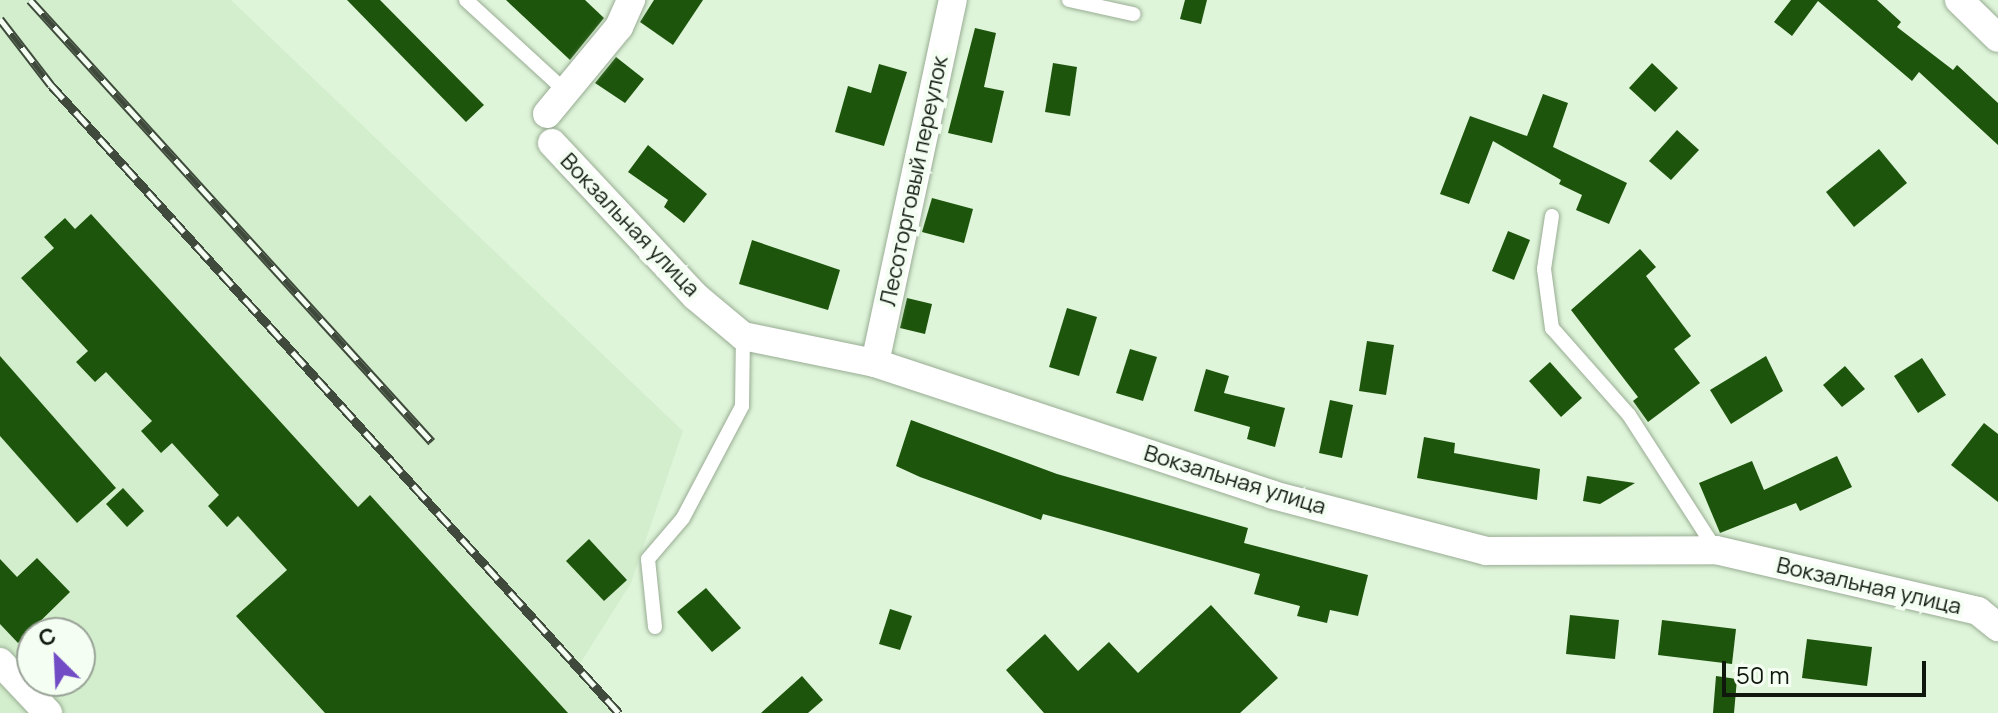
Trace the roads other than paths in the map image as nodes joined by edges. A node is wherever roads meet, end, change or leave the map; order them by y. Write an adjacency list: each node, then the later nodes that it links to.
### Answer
1 (466, 0): 8 (lane)
2 (631, 0): 8 (street)
3 (953, 0): 13 (street, Лесоторговый переулок)
4 (1069, 0): 6 (lane)
5 (1959, 0): 7 (street)
6 (1133, 14)
7 (1998, 38)
8 (563, 89): 9 (street)
9 (547, 114)
10 (552, 143): 12 (street, Вокзальная улица)
11 (1552, 216): 14 (lane)
12 (743, 336): 13 (street, Вокзальная улица); 15 (lane)
13 (875, 363): 14 (street, Вокзальная улица)
14 (1716, 550): 16 (street, Вокзальная улица)
15 (655, 627)
16 (1998, 627)
17 (0, 662): 18 (street)
18 (48, 713)

